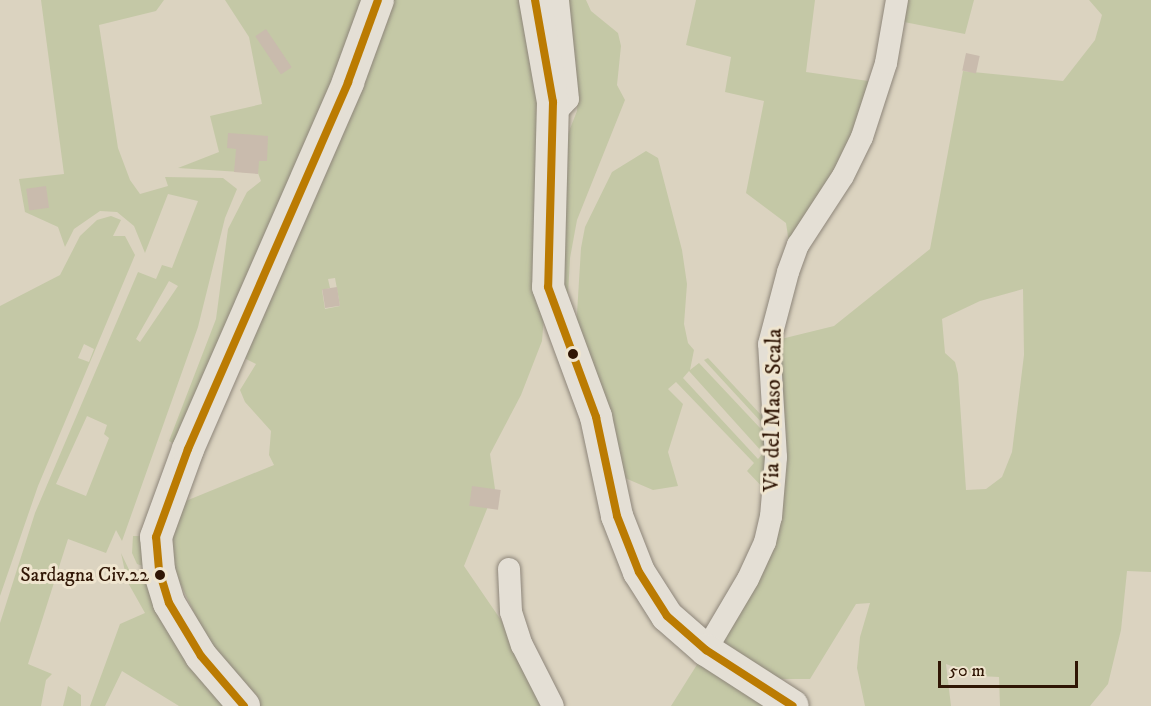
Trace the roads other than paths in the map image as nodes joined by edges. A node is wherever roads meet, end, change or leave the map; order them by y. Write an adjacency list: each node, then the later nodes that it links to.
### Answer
1 (378, 0): 8 (street)
2 (535, 0): 5 (street)
3 (558, 0): 5 (street)
4 (897, 0): 7 (street, Via del Maso Scala)
5 (552, 116): 7 (street)
6 (509, 570): 9 (street)
7 (706, 650): 10 (street)
8 (244, 706)
9 (553, 706)
10 (793, 706)

